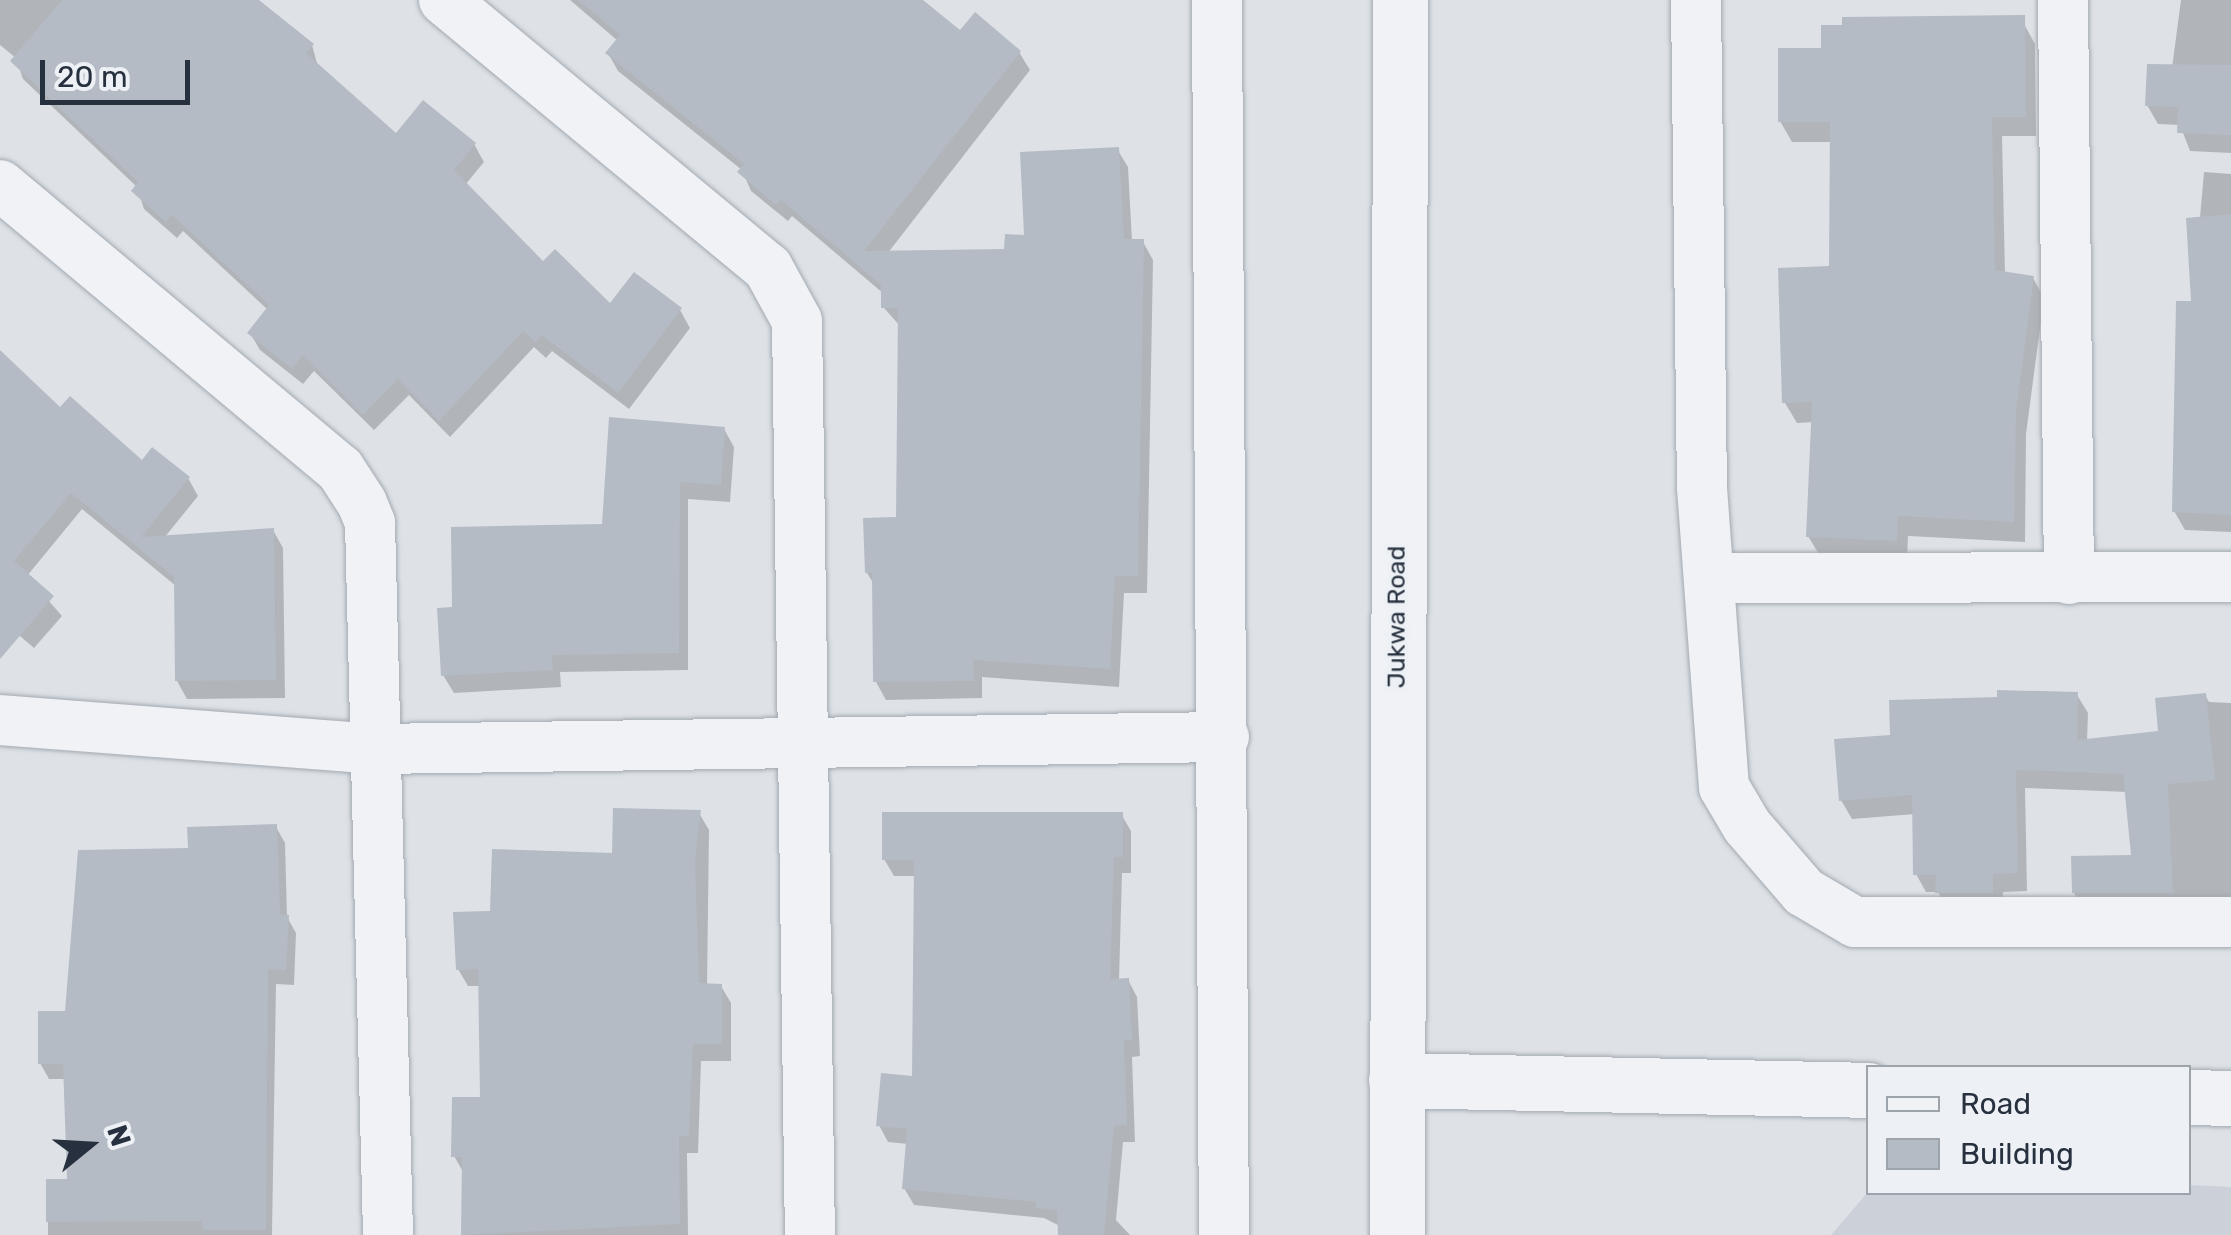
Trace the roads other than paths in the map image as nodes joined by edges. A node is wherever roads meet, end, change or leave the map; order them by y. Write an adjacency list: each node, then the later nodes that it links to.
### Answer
1 (444, 0): 12 (street)
2 (1218, 0): 11 (street)
3 (1400, 0): 15 (street, Jukwa Road)
4 (1696, 0): 8 (street)
5 (2062, 0): 9 (street)
6 (0, 185): 13 (street)
7 (2231, 577): 9 (street)
8 (1712, 578): 9 (street); 14 (street)
9 (2068, 579)
10 (0, 720): 13 (street)
11 (1224, 737): 12 (street); 21 (street)
12 (806, 745): 13 (street); 20 (street)
13 (376, 749): 19 (street)
14 (2231, 922)
15 (1396, 1080): 16 (street); 22 (street, Jukwa Road)
16 (1866, 1090)
17 (2191, 1097): 18 (street)
18 (2231, 1098)
19 (388, 1235)
20 (810, 1235)
21 (1224, 1235)
22 (1396, 1235)

